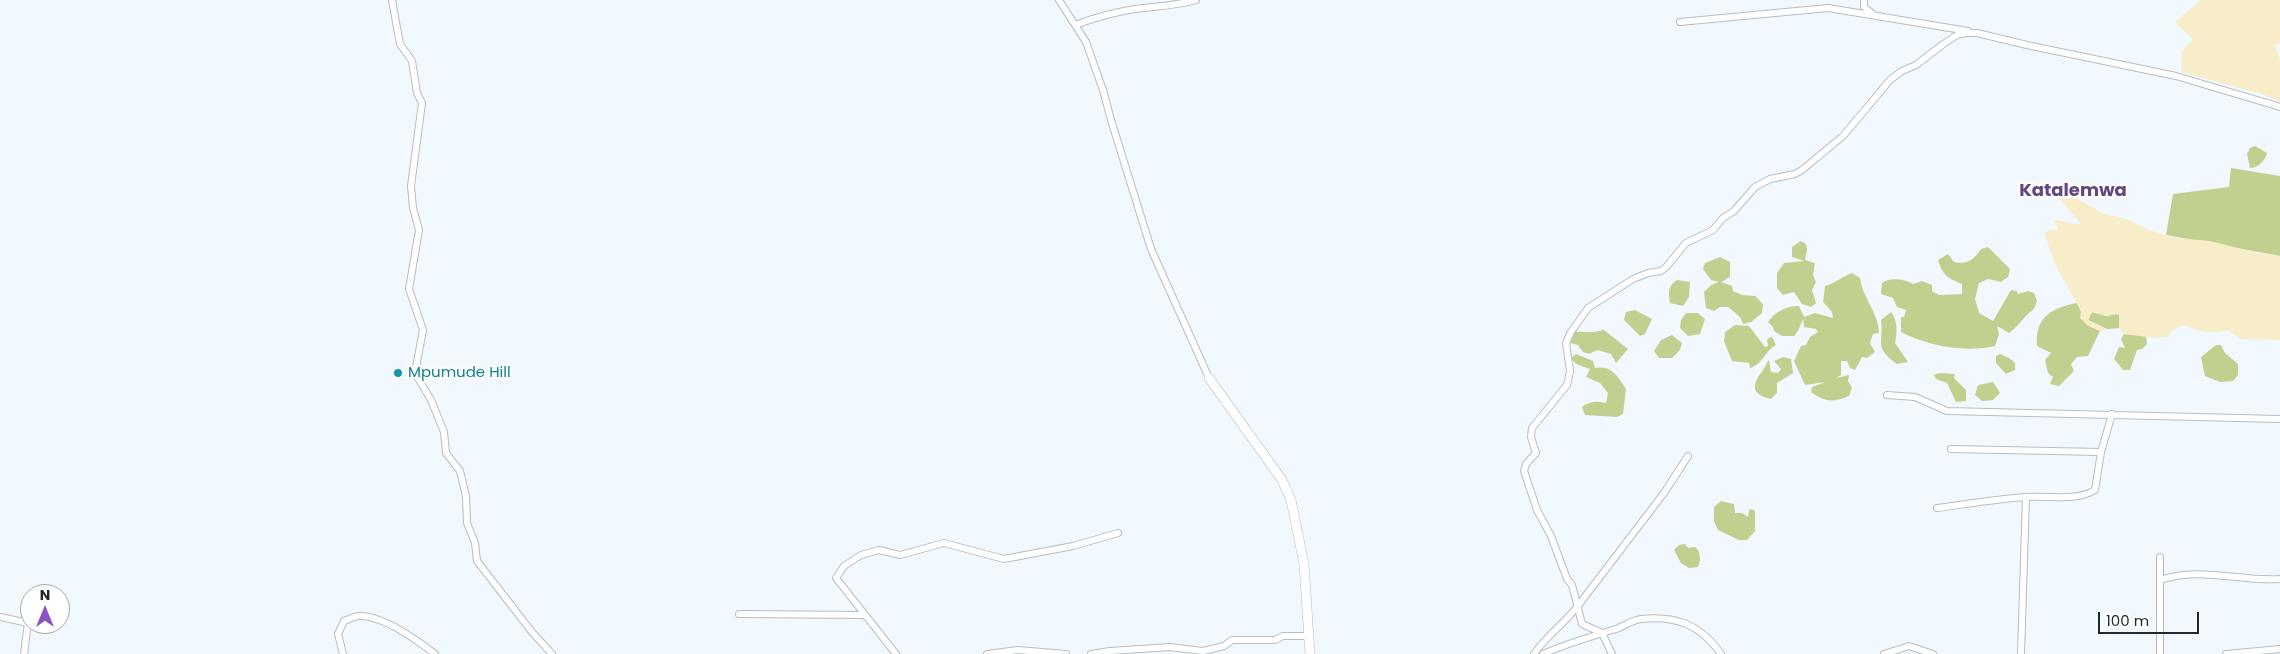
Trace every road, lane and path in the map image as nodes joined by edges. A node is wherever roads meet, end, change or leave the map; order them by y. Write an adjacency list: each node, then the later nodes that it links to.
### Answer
1 (392, 0): 33 (street)
2 (1059, 0): 7 (street)
3 (1196, 0): 7 (street)
4 (1864, 0): 5 (street)
5 (1874, 15): 6 (street); 8 (street)
6 (1680, 22)
7 (1074, 25): 10 (street)
8 (1977, 33): 9 (street); 23 (street)
9 (2280, 107)
10 (1209, 378): 28 (street)
11 (1887, 395): 12 (street)
12 (2112, 414): 13 (street); 15 (street)
13 (2280, 419)
14 (1951, 449): 15 (street)
15 (2101, 452): 17 (street)
16 (1688, 456): 23 (street)
17 (2026, 497): 18 (street); 45 (street)
18 (1937, 508)
19 (1118, 533): 25 (street)
20 (2160, 557): 22 (street)
21 (2280, 579): 22 (street)
22 (2160, 580): 46 (street)
23 (1578, 608): 27 (street); 39 (street)
24 (740, 614): 25 (street)
25 (865, 615): 34 (street)
26 (0, 617): 30 (street)
27 (1602, 633): 40 (street); 41 (street); 42 (street)
28 (1309, 636): 37 (street); 38 (street)
29 (2280, 649): 47 (street)
30 (24, 654)
31 (343, 654): 32 (street)
32 (435, 654)
33 (552, 654)
34 (896, 654)
35 (987, 654): 36 (street)
36 (1066, 654)
37 (1091, 654)
38 (1310, 654)
39 (1534, 654)
40 (1543, 654)
41 (1612, 654)
42 (1721, 654)
43 (1884, 654): 44 (street)
44 (1933, 654)
45 (2021, 654)
46 (2160, 654)
47 (2226, 654)

